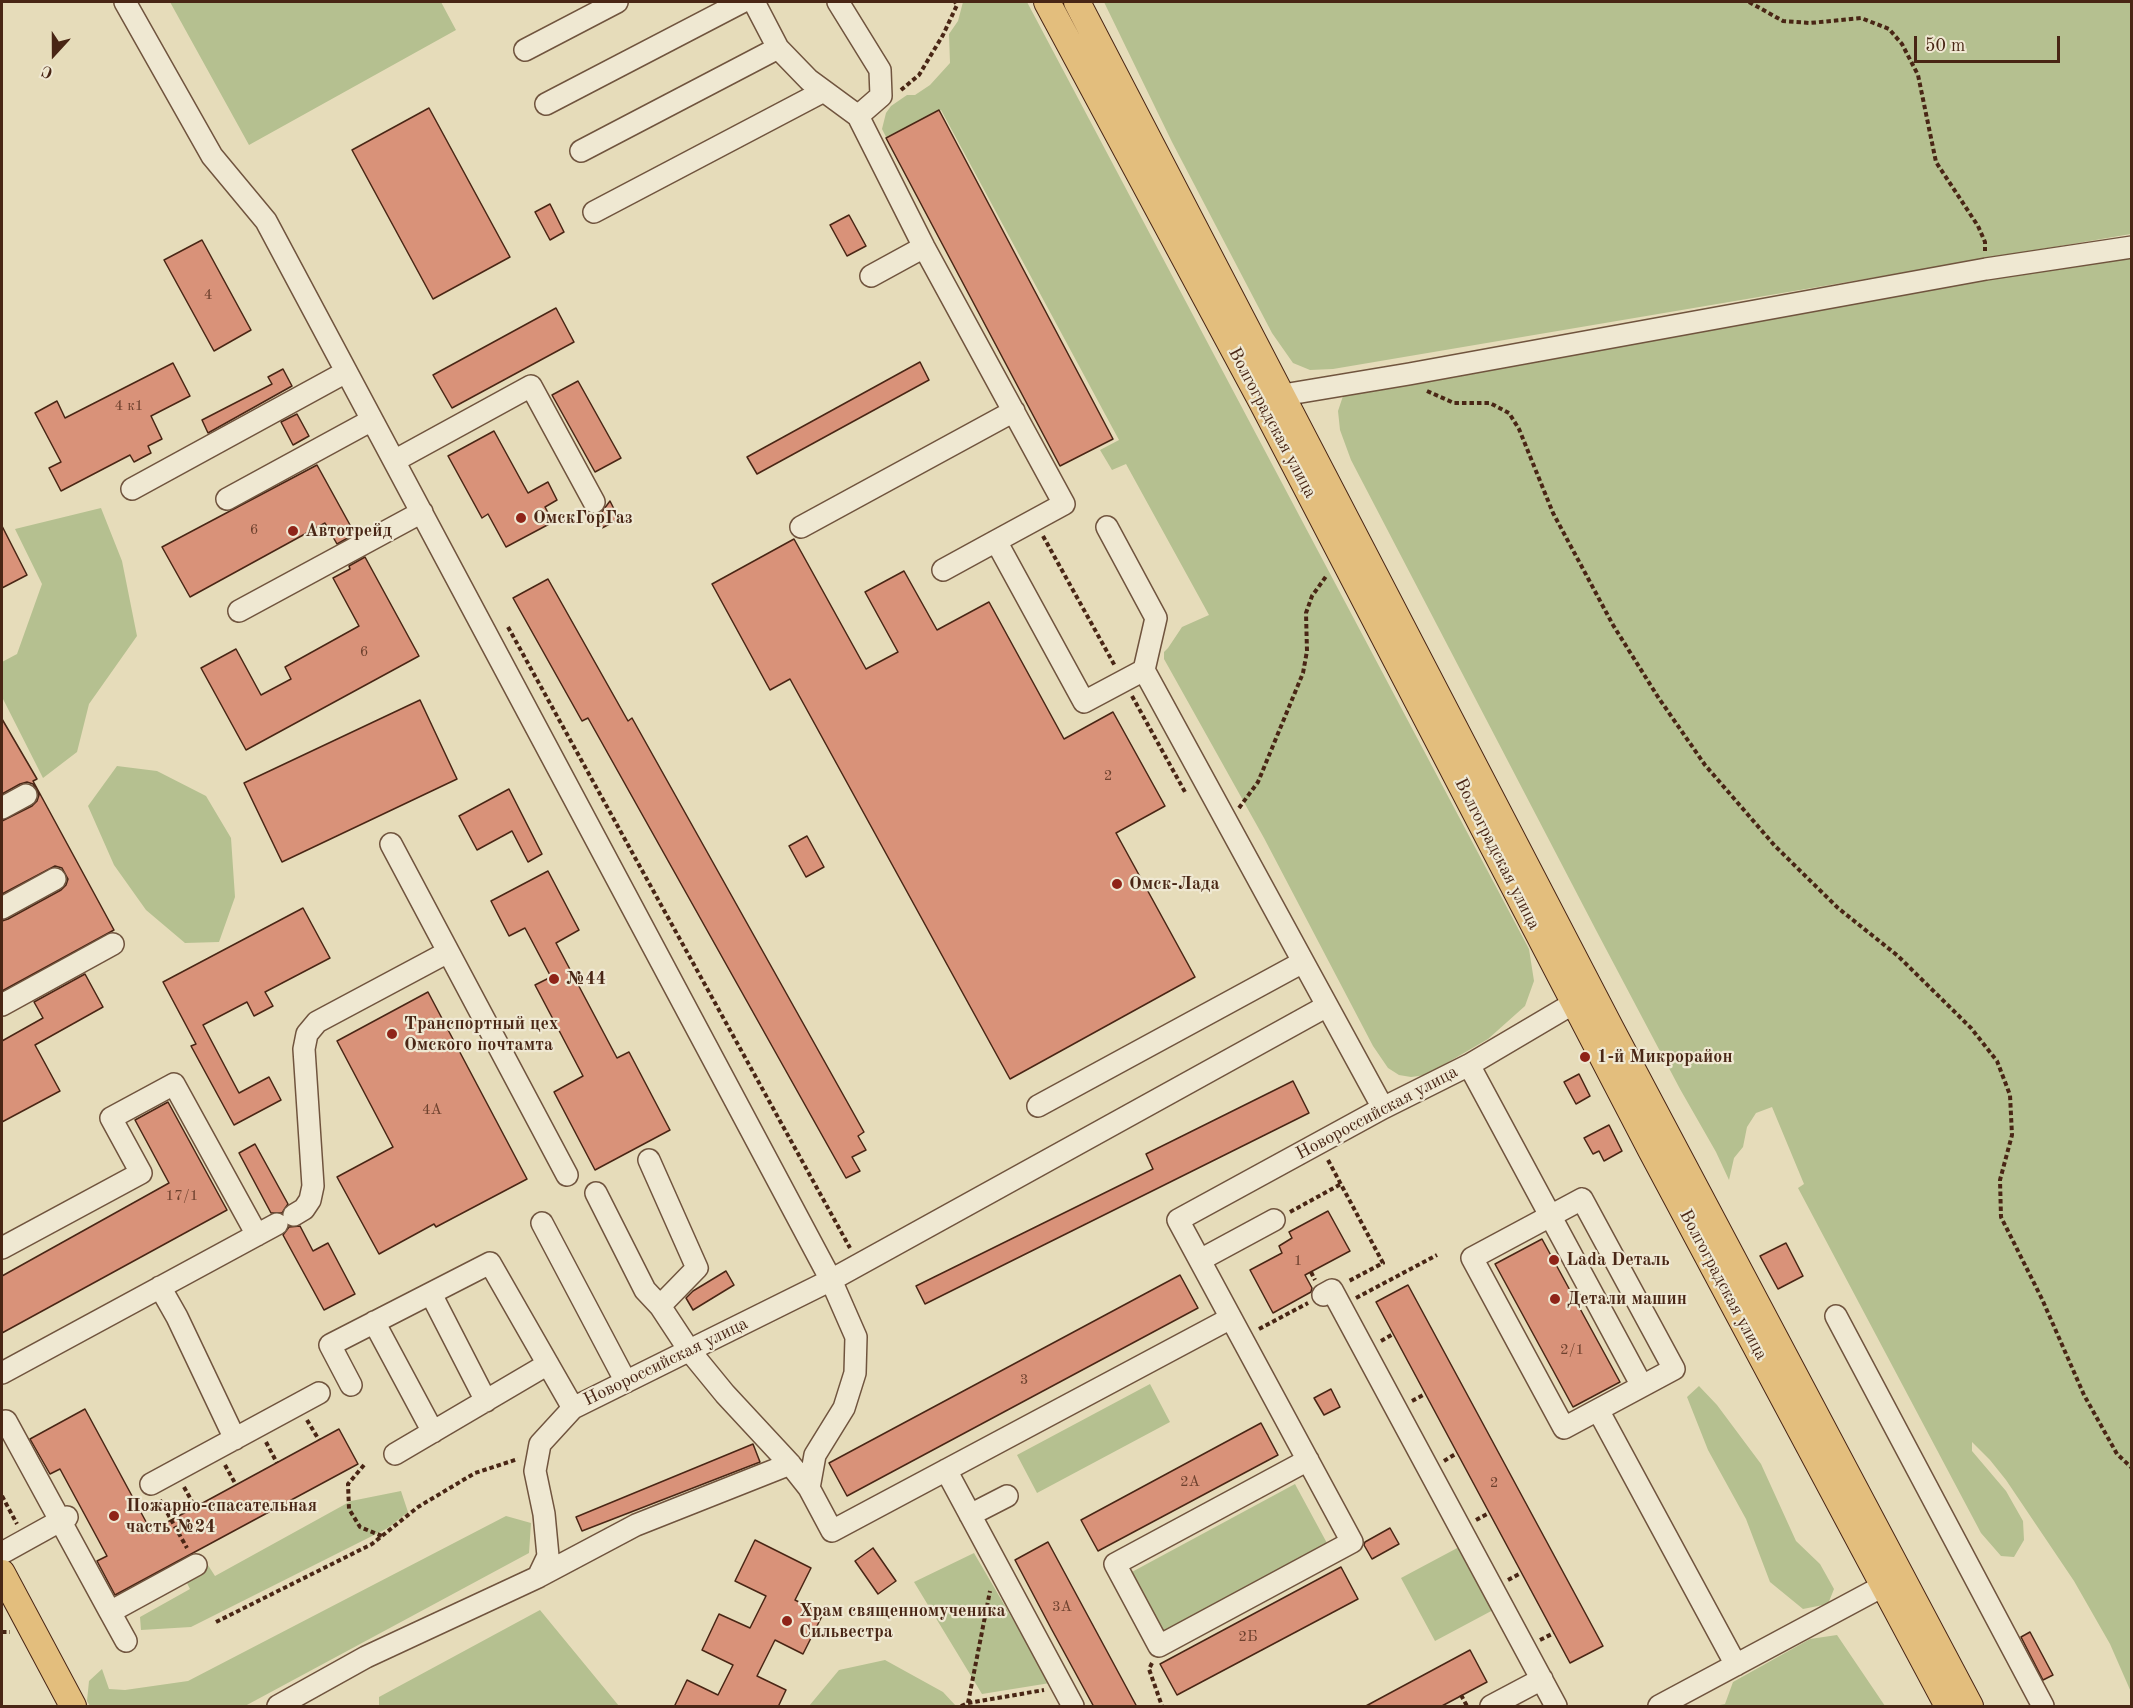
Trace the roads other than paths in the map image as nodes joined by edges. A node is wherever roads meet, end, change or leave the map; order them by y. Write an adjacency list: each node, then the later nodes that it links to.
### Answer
1 (125, 2): 18 (street)
2 (617, 2): 9 (street)
3 (742, 2): 11 (street)
4 (754, 2): 8 (street)
5 (838, 2): 12 (street)
6 (1047, 2): 19 (main road, Волгоградская улица)
7 (1077, 2): 19 (main road, Волгоградская улица)
8 (778, 48): 10 (street); 13 (street)
9 (525, 50)
10 (824, 91): 12 (street); 14 (street)
11 (546, 104)
12 (858, 116): 15 (street)
13 (581, 151)
14 (594, 212)
15 (924, 247): 17 (street); 20 (street)
16 (2132, 247): 19 (street)
17 (871, 276)
18 (346, 372): 21 (street); 23 (street)
19 (1272, 398): 41 (main road, Волгоградская улица); 102 (main road, Волгоградская улица)
20 (1014, 411): 28 (street); 29 (street)
21 (372, 420): 22 (street); 24 (street)
22 (394, 460): 25 (street); 26 (street)
23 (132, 489)
24 (227, 499)
25 (594, 502)
26 (422, 512): 31 (street); 56 (street)
27 (1107, 527): 32 (street)
28 (801, 528)
29 (996, 541): 30 (street); 32 (street)
30 (943, 570)
31 (239, 611)
32 (1144, 670): 40 (street)
33 (26, 795): 34 (street)
34 (2, 808)
35 (391, 844): 39 (street)
36 (55, 879): 37 (street)
37 (2, 908)
38 (113, 944): 42 (street)
39 (448, 952): 48 (street); 53 (street)
40 (1303, 962): 43 (street); 45 (street)
41 (1574, 1004): 44 (street, Новороссийская улица); 90 (main road, Волгоградская улица)
42 (2, 1005)
43 (1327, 1006): 46 (street); 56 (street, Новороссийская улица)
44 (1469, 1065): 46 (street, Новороссийская улица); 50 (street)
45 (1038, 1106)
46 (1383, 1108): 55 (street, Новороссийская улица)
47 (650, 1160): 60 (street)
48 (567, 1175)
49 (596, 1193): 60 (street)
50 (1551, 1216): 69 (street); 69 (street); 73 (street)
51 (1274, 1220): 55 (street)
52 (542, 1223): 67 (street)
53 (257, 1234): 54 (street); 57 (street)
54 (2, 1248)
55 (1200, 1260): 62 (street)
56 (831, 1280): 64 (street, Новороссийская улица); 82 (street)
57 (160, 1287): 66 (street); 76 (street)
58 (431, 1294): 63 (street); 65 (street); 71 (street)
59 (1334, 1296): 94 (street)
60 (660, 1306): 64 (street)
61 (1836, 1316): 103 (street)
62 (1231, 1318): 78 (street); 80 (street)
63 (374, 1322): 68 (street); 75 (street)
64 (689, 1350): 67 (street, Новороссийская улица); 79 (street)
65 (548, 1364): 71 (street); 72 (street)
66 (2, 1373)
67 (626, 1382): 72 (street, Новороссийская улица)
68 (351, 1385)
69 (1642, 1386): 73 (street)
70 (319, 1393): 76 (street)
71 (486, 1401): 75 (street)
72 (573, 1408): 89 (street, Новороссийская улица)
73 (1598, 1410): 93 (street)
74 (6, 1421): 85 (street)
75 (433, 1432): 77 (street)
76 (235, 1438): 81 (street)
77 (395, 1454)
78 (1308, 1460): 78 (street)
79 (790, 1464): 82 (street); 89 (street)
80 (946, 1470): 82 (street); 84 (street)
81 (151, 1484)
82 (809, 1488)
83 (1006, 1496): 84 (street)
84 (970, 1515): 98 (street)
85 (64, 1519): 86 (street); 91 (street)
86 (2, 1552)
87 (196, 1565): 91 (street)
88 (2, 1573): 96 (main road)
89 (538, 1576): 97 (street)
90 (1883, 1586): 93 (street); 101 (main road, Волгоградская улица)
91 (110, 1612): 92 (street)
92 (126, 1641)
93 (1736, 1665): 100 (street)
94 (1542, 1679): 95 (street); 99 (street)
95 (1502, 1704)
96 (73, 1707)
97 (278, 1707)
98 (1073, 1707)
99 (1556, 1707)
100 (1659, 1707)
101 (1948, 1707)
102 (1970, 1707)
103 (2043, 1707)

